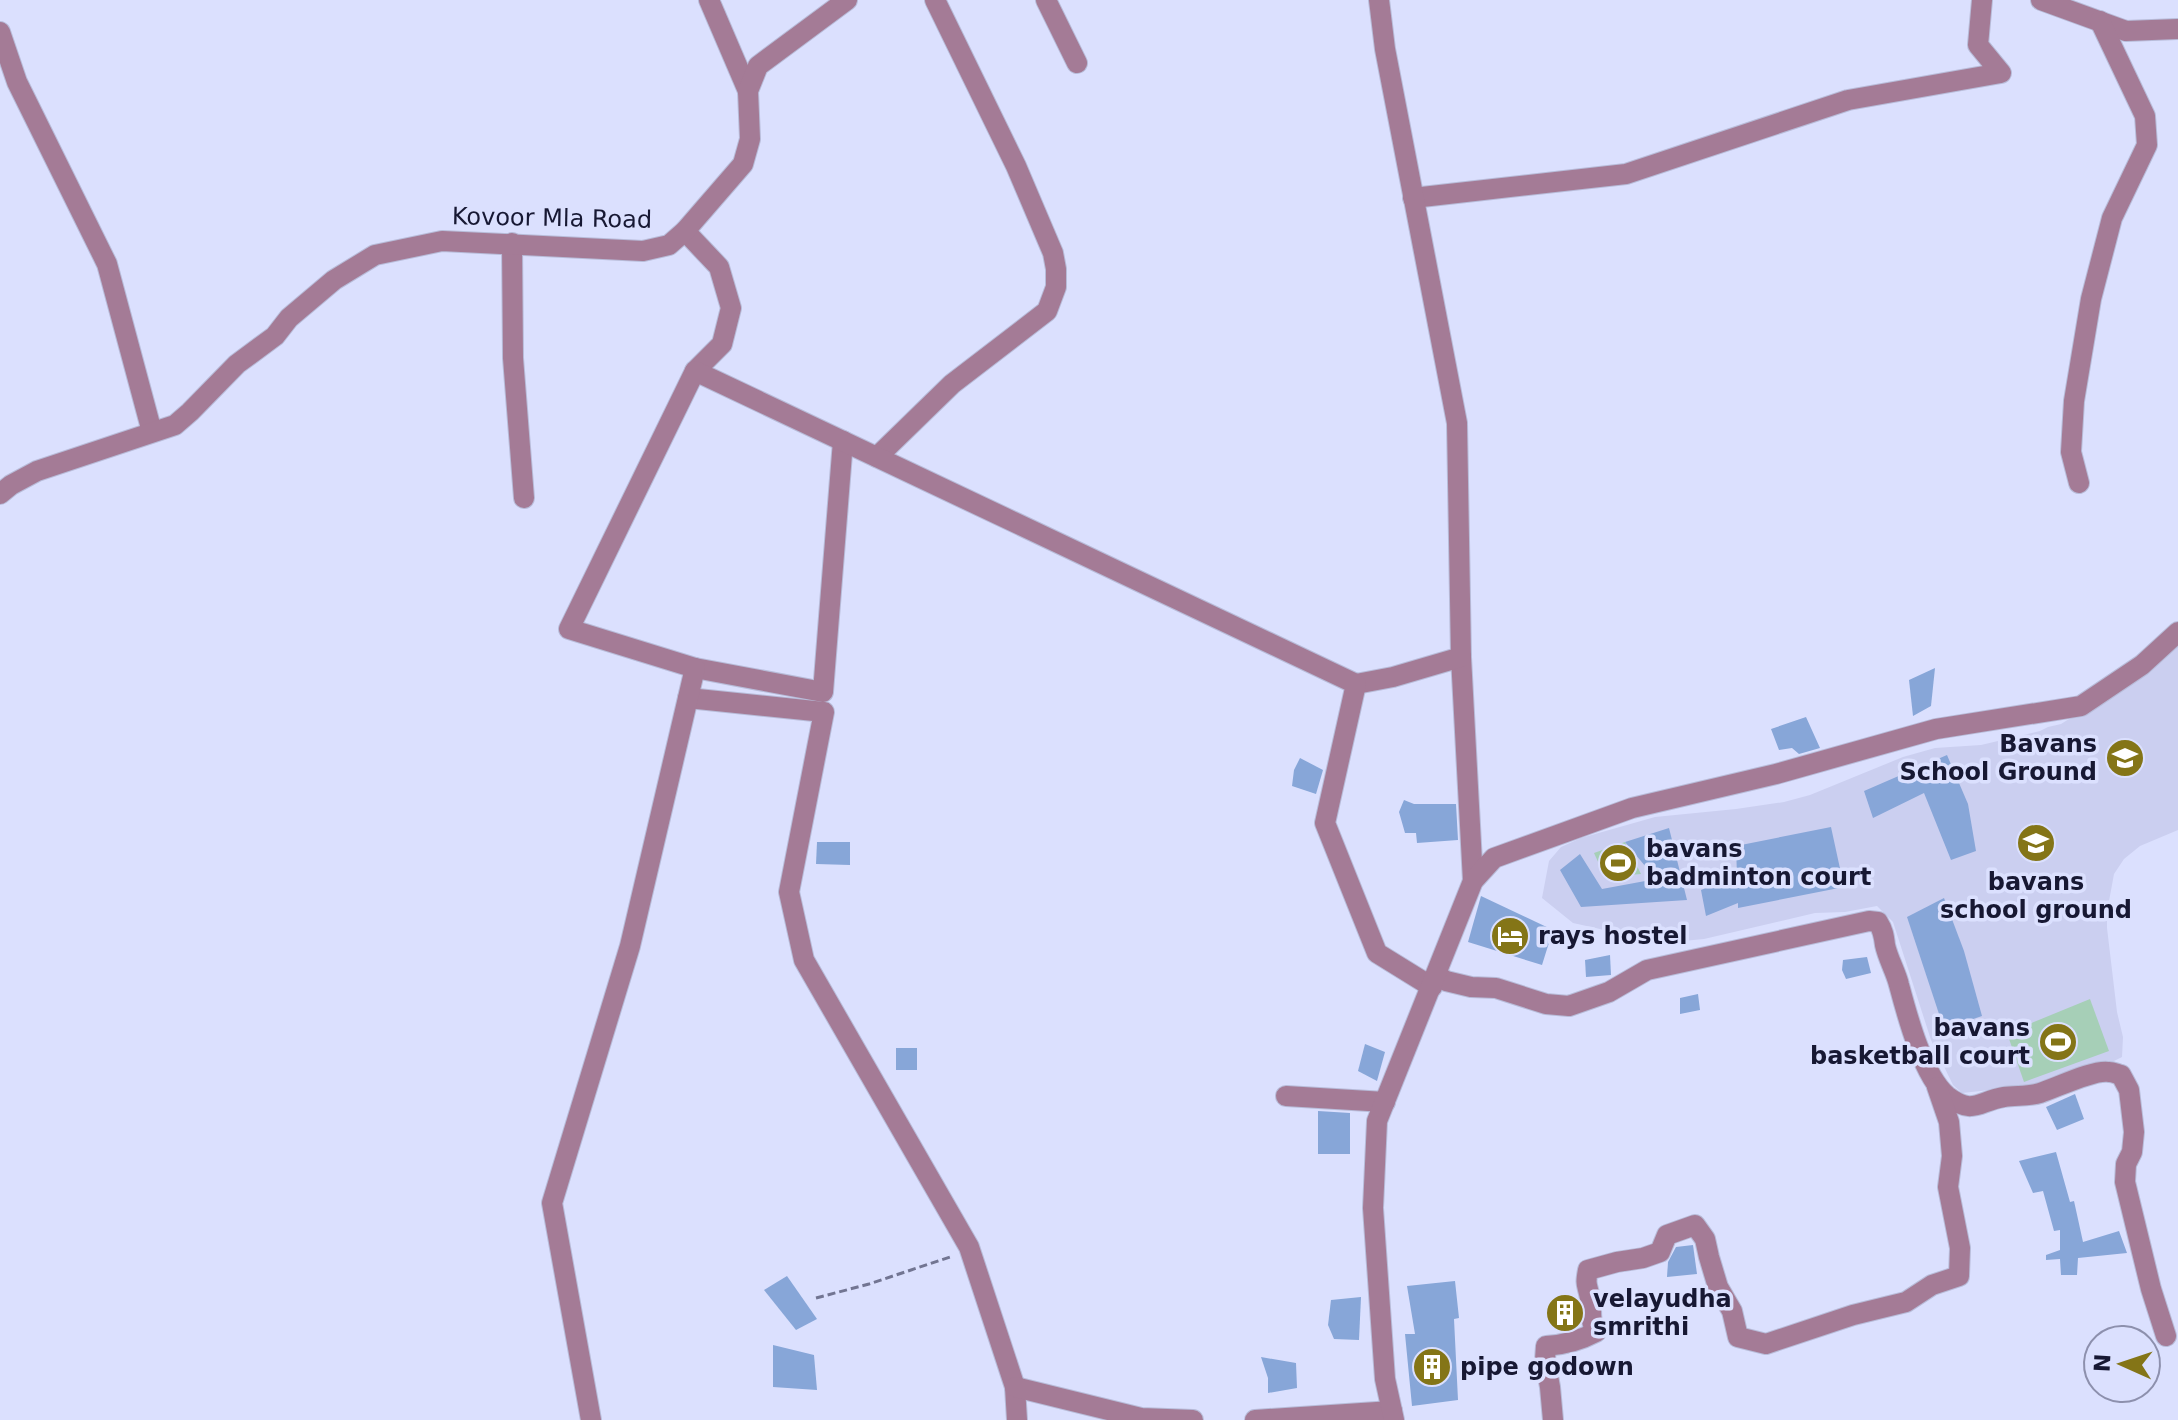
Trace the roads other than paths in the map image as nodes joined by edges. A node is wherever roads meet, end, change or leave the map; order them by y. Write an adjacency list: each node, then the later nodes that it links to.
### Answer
1 (709, 0): 12 (street)
2 (847, 0): 12 (street)
3 (935, 0): 19 (street)
4 (1046, 0): 11 (street)
5 (1379, 0): 13 (street)
6 (1982, 0): 13 (street)
7 (2041, 0): 8 (street)
8 (2100, 21): 9 (street); 20 (street)
9 (2178, 29)
10 (0, 32): 17 (street)
11 (1077, 63)
12 (748, 91): 14 (street, Kovoor Mla Road)
13 (1413, 198): 24 (street)
14 (685, 231): 15 (street, Kovoor Mla Road); 16 (street)
15 (512, 243): 17 (street, Kovoor Mla Road); 22 (street)
16 (695, 371): 18 (street); 25 (street)
17 (152, 432): 21 (street, Kovoor Mla Road)
18 (843, 441): 19 (street); 25 (street)
19 (877, 457): 26 (street)
20 (2079, 483)
21 (0, 494)
22 (524, 498)
23 (2178, 632): 28 (street)
24 (1461, 657): 26 (street); 28 (street)
25 (695, 668): 27 (street)
26 (1356, 684): 29 (street)
27 (688, 698): 34 (street); 36 (street)
28 (1473, 881): 29 (street)
29 (1435, 981): 30 (street); 32 (street)
30 (1937, 1087): 33 (street); 40 (street)
31 (1286, 1096): 32 (street)
32 (1385, 1102): 35 (street)
33 (2166, 1336)
34 (1015, 1387): 37 (street); 38 (street)
35 (1393, 1416): 39 (street)
36 (591, 1420)
37 (1017, 1420)
38 (1193, 1420)
39 (1255, 1420)
40 (1553, 1420)

